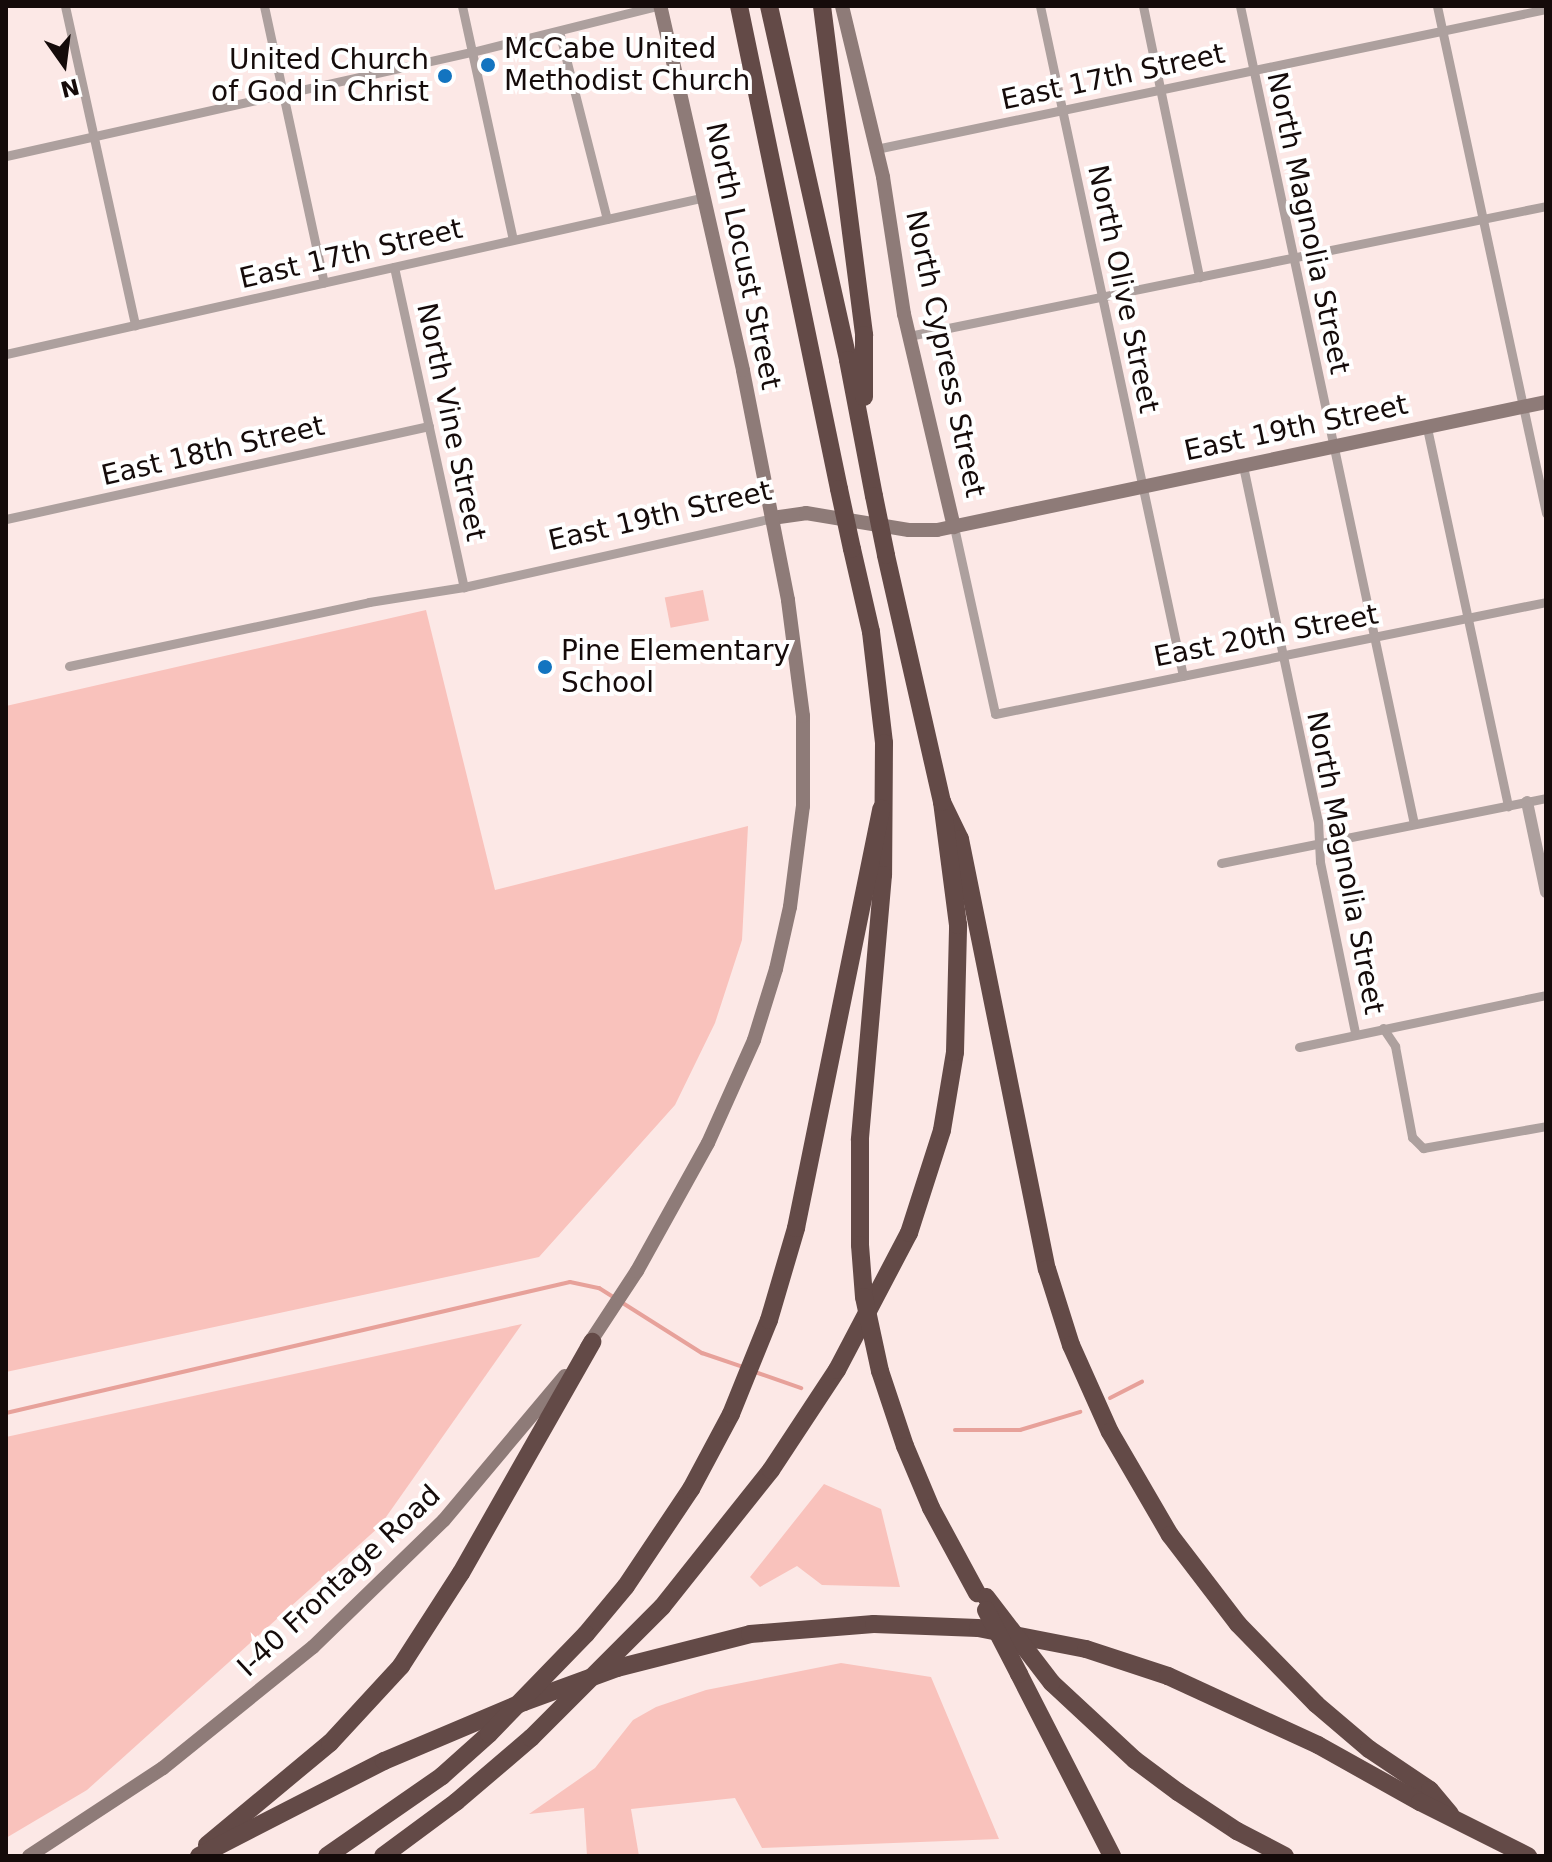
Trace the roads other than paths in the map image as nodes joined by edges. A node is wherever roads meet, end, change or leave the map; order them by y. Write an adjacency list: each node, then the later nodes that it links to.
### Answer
1 (65, 6): 21 (street)
2 (264, 6): 19 (street)
3 (462, 6): 16 (street)
4 (659, 6): 14 (street); 24 (main road, North Locust Street)
5 (739, 6): 61 (highway, bridge)
6 (769, 6): 42 (highway)
7 (822, 6): 42 (highway)
8 (842, 6): 22 (main road, North Cypress Street)
9 (1040, 6): 20 (street, North Olive Street)
10 (1143, 6): 18 (street)
11 (1240, 6): 17 (street, North Magnolia Street)
12 (1437, 6): 15 (street)
13 (1546, 9): 15 (street, East 17th Street)
14 (559, 31): 16 (street); 26 (street)
15 (1442, 31): 17 (street, East 17th Street); 27 (street)
16 (472, 52): 19 (street); 28 (street)
17 (1253, 70): 18 (street, East 17th Street); 29 (street, North Magnolia Street)
18 (1160, 90): 20 (street, East 17th Street); 31 (street)
19 (283, 94): 21 (street); 32 (street)
20 (1062, 110): 22 (street, East 17th Street); 33 (street, North Olive Street)
21 (93, 137): 23 (street); 34 (street)
22 (876, 149): 35 (main road, North Cypress Street)
23 (6, 156)
24 (705, 197): 26 (street, East 17th Street); 46 (main road, North Locust Street)
25 (1546, 206): 27 (street)
26 (607, 219): 28 (street, East 17th Street)
27 (1483, 219): 29 (street); 38 (street)
28 (513, 240): 30 (street, East 17th Street)
29 (1293, 257): 31 (street); 41 (street, North Magnolia Street)
30 (394, 267): 32 (street, East 17th Street); 39 (street, North Vine Street)
31 (1199, 277): 33 (street)
32 (324, 283): 34 (street, East 17th Street)
33 (1102, 297): 35 (street); 44 (street, North Olive Street)
34 (135, 325): 36 (street, East 17th Street)
35 (909, 336): 48 (main road, North Cypress Street)
36 (6, 354)
37 (1546, 402): 38 (main road, East 19th Street)
38 (1523, 407): 40 (main road, East 19th Street); 45 (street)
39 (429, 426): 47 (street, East 18th Street); 49 (street, North Vine Street)
40 (1427, 428): 41 (main road, East 19th Street); 51 (street)
41 (1334, 447): 43 (main road, East 19th Street); 52 (street, North Magnolia Street)
42 (864, 448): 58 (highway, bridge)
43 (1243, 466): 44 (main road, East 19th Street); 53 (street, North Magnolia Street)
44 (1142, 487): 48 (main road, East 19th Street); 55 (street, North Olive Street)
45 (1546, 513)
46 (772, 518): 48 (main road, East 19th Street); 49 (street, East 19th Street); 71 (main road, North Locust Street)
47 (6, 519)
48 (954, 527): 56 (street, North Cypress Street)
49 (464, 587): 54 (street, East 19th Street)
50 (1546, 602): 51 (street, East 20th Street)
51 (1467, 618): 52 (street, East 20th Street); 60 (street)
52 (1374, 637): 53 (street, East 20th Street); 62 (street, North Magnolia Street)
53 (1283, 655): 55 (street, East 20th Street); 63 (street, North Magnolia Street)
54 (69, 666)
55 (1183, 676): 56 (street, East 20th Street)
56 (995, 714)
57 (1546, 798): 59 (street)
58 (942, 802): 74 (highway); 79 (highway, bridge)
59 (1527, 802): 60 (street); 65 (street)
60 (1508, 806): 62 (street)
61 (881, 809): 73 (highway, bridge); 78 (highway, bridge)
62 (1414, 824): 63 (street)
63 (1319, 843): 64 (street); 68 (street, North Magnolia Street)
64 (1221, 863)
65 (1546, 892)
66 (1546, 995): 67 (street)
67 (1383, 1028): 68 (street); 70 (street)
68 (1355, 1033): 69 (street)
69 (1299, 1047)
70 (1546, 1126)
71 (628, 1284): 72 (main road, I-40 Frontage Road)
72 (592, 1342): 76 (main road, I-40 Frontage Road); 77 (highway)
73 (982, 1595): 75 (highway, bridge); 80 (highway, bridge)
74 (1452, 1817): 77 (highway); 81 (highway)
75 (1108, 1848)
76 (29, 1856)
77 (198, 1856)
78 (327, 1856)
79 (383, 1856)
80 (1285, 1856)
81 (1528, 1856)

